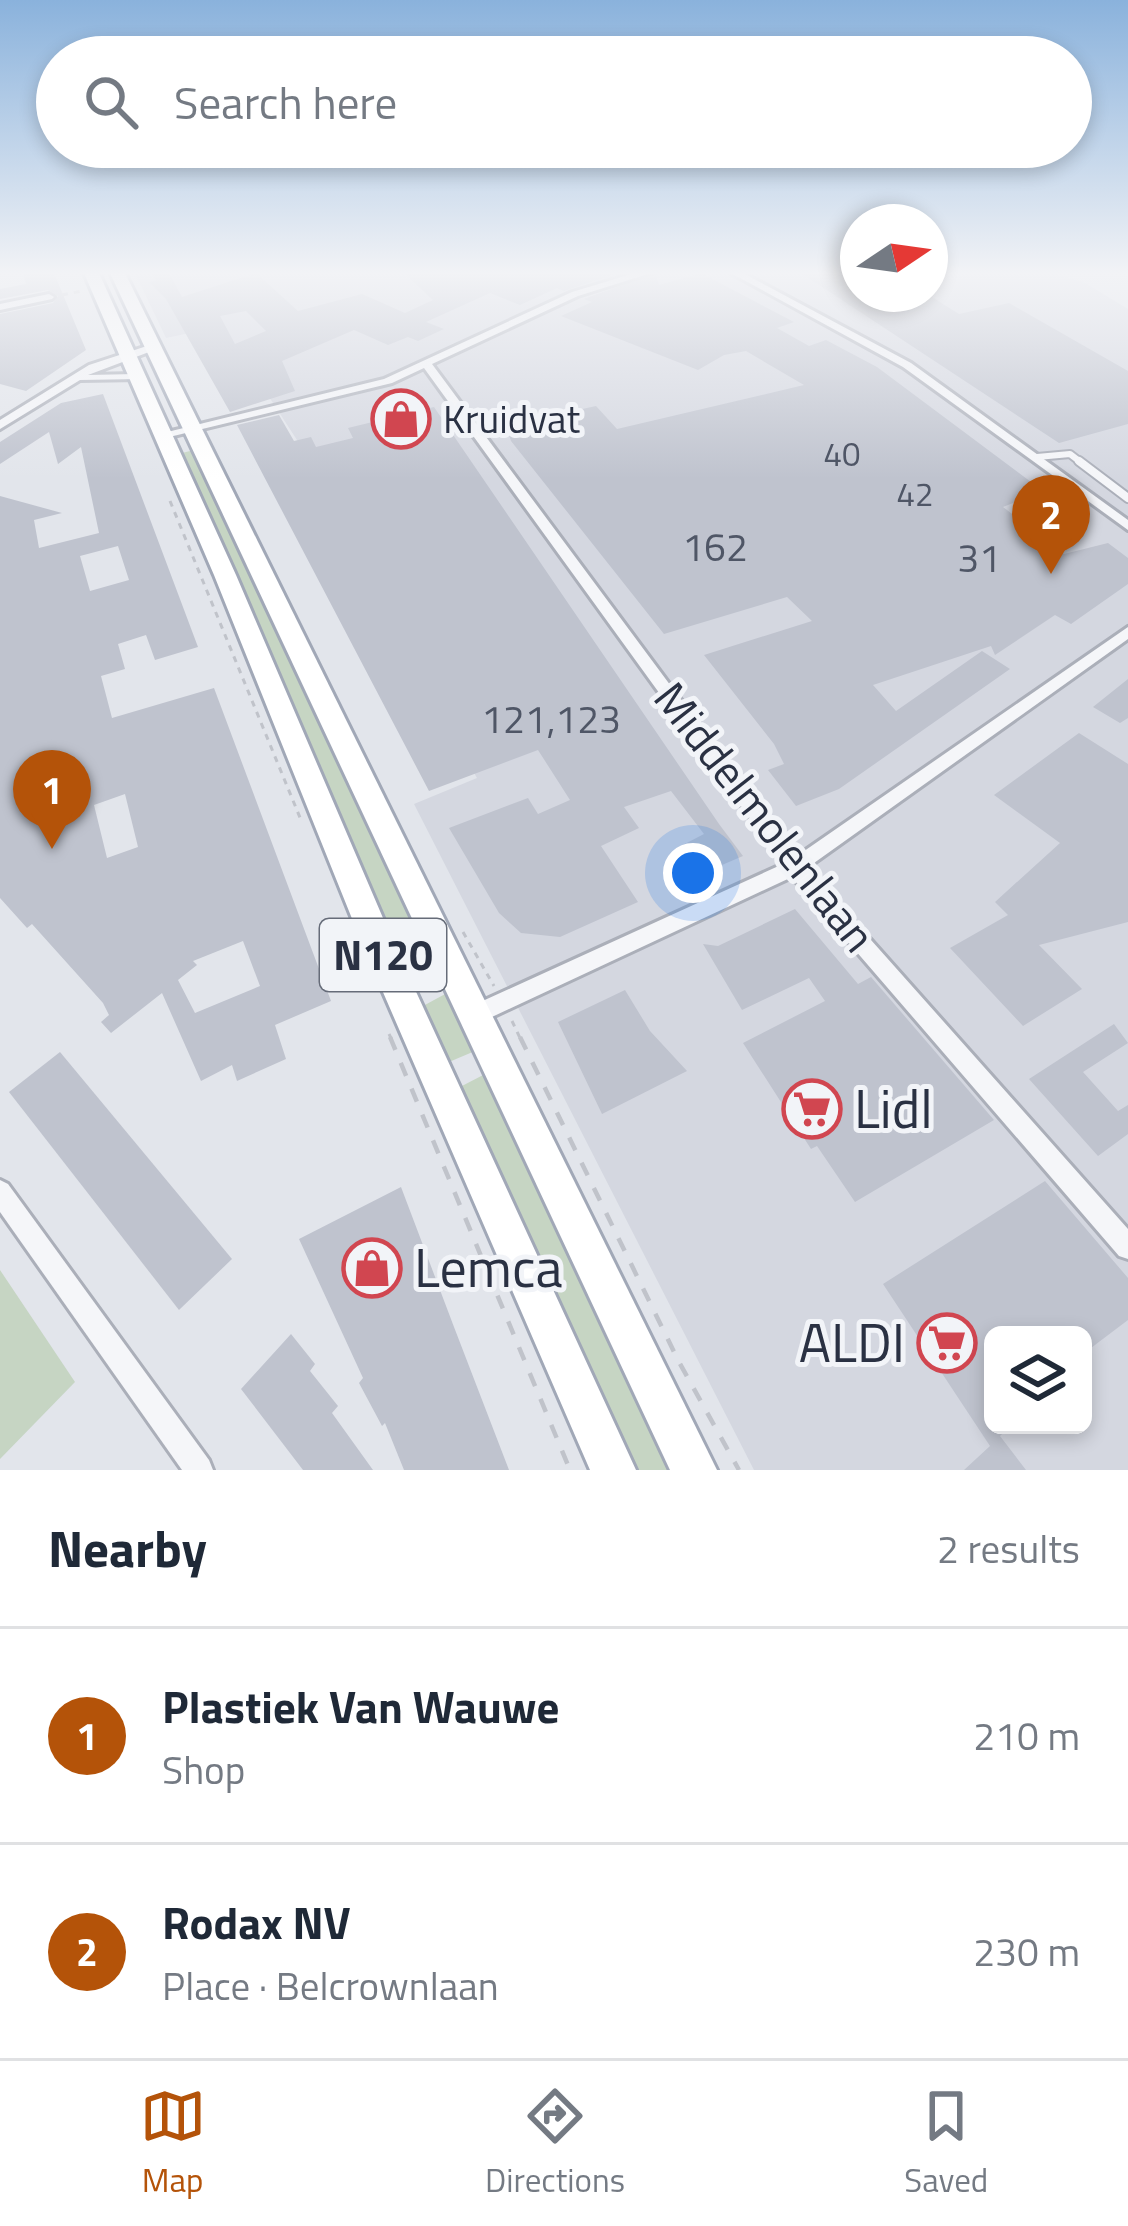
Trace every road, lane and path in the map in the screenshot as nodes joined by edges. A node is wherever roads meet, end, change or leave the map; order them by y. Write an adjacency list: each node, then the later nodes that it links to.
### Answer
1 (119, 342): 6 (main road, N120)
2 (149, 342): 5 (main road, N120)
3 (478, 342): 7 (street)
4 (864, 342): 12 (street)
5 (152, 347): 6 (street); 11 (main road, N120)
6 (124, 353): 8 (main road, N120); 9 (street)
7 (428, 366): 11 (street); 16 (street, Middelmolenlaan)
8 (136, 377): 9 (street); 11 (main road, N120)
9 (71, 380): 10 (street)
10 (0, 425)
11 (176, 431): 17 (main road, N120); 21 (main road, N120)
12 (1037, 457): 13 (lane); 14 (street)
13 (1128, 498)
14 (1128, 526)
15 (1128, 632): 16 (street)
16 (795, 867): 17 (street); 19 (street, Middelmolenlaan)
17 (488, 1010): 22 (main road, N120); 23 (path)
18 (0, 1192): 20 (street)
19 (1128, 1247)
20 (199, 1470)
21 (613, 1470)
22 (694, 1470)
23 (739, 1470)

